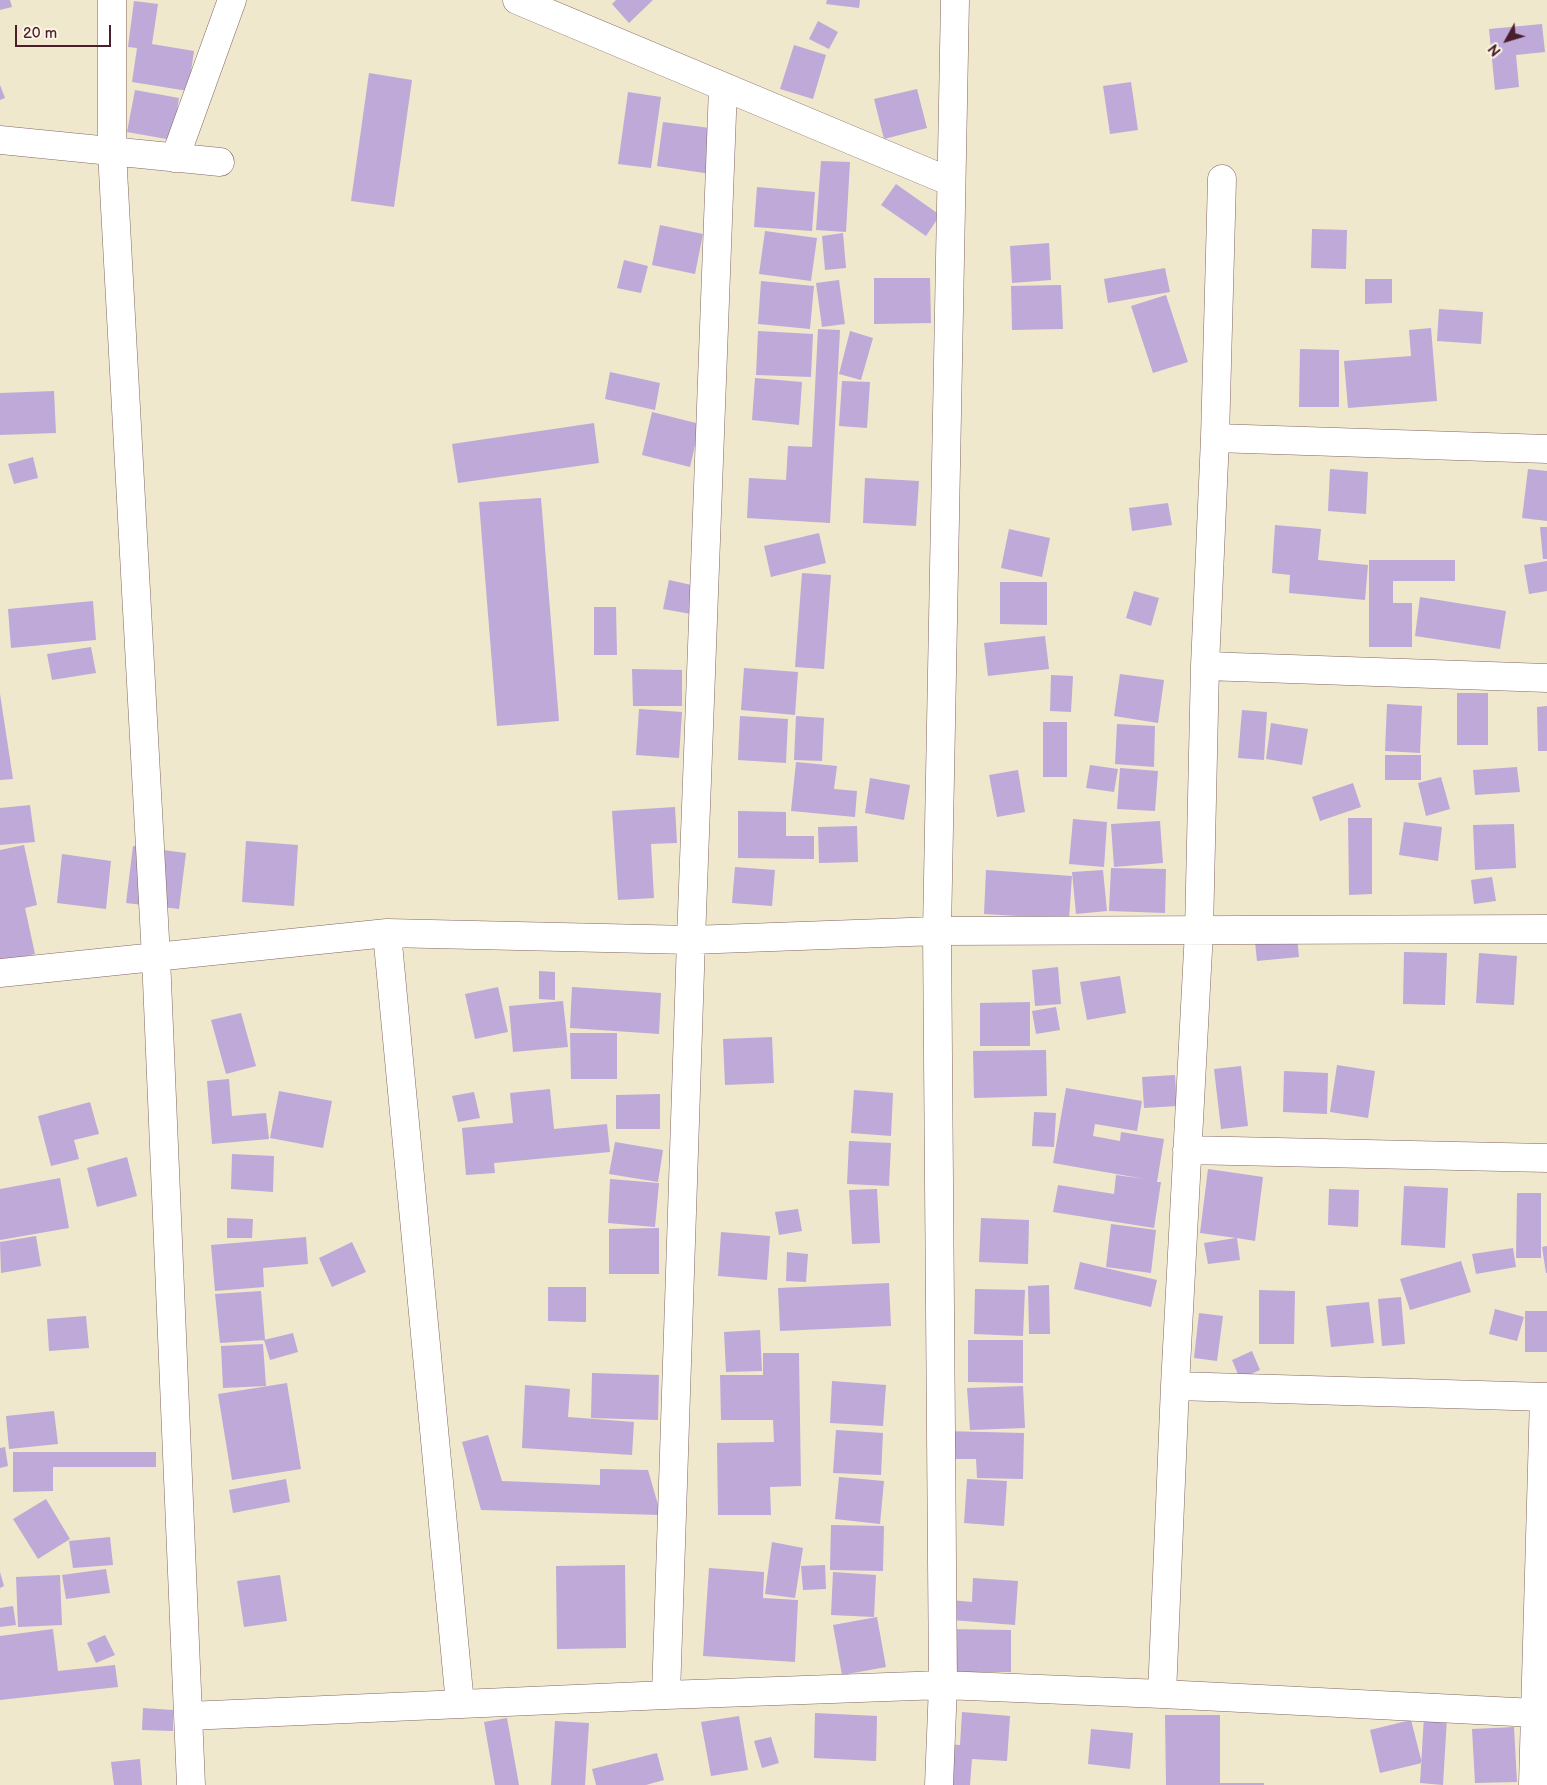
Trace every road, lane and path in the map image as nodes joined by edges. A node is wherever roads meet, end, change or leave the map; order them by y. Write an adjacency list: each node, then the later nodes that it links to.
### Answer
1 (112, 0): 7 (street)
2 (232, 0): 8 (street)
3 (517, 0): 5 (street)
4 (955, 0): 11 (street)
5 (723, 87): 11 (street); 20 (street)
6 (0, 140): 7 (street)
7 (112, 152): 8 (street); 21 (street)
8 (175, 158): 9 (street)
9 (220, 162)
10 (1222, 179): 12 (street)
11 (951, 182): 17 (street)
12 (1215, 438): 13 (street); 14 (street)
13 (1547, 449)
14 (1205, 666): 15 (street); 18 (street)
15 (1547, 678)
16 (1547, 930): 18 (street)
17 (937, 931): 18 (street); 20 (street); 27 (street)
18 (1199, 931): 23 (street)
19 (387, 933): 20 (street); 21 (street); 30 (street)
20 (690, 940): 29 (street)
21 (156, 957): 22 (street); 32 (street)
22 (0, 973)
23 (1187, 1150): 24 (street); 25 (street)
24 (1547, 1158)
25 (1175, 1386): 26 (street); 28 (street)
26 (1545, 1397): 31 (street)
27 (943, 1685): 28 (street); 29 (street); 34 (street)
28 (1162, 1694): 31 (street)
29 (666, 1695): 30 (street)
30 (460, 1704): 32 (street)
31 (1535, 1713): 35 (street)
32 (188, 1716): 33 (street)
33 (191, 1785)
34 (939, 1785)
35 (1533, 1785)

